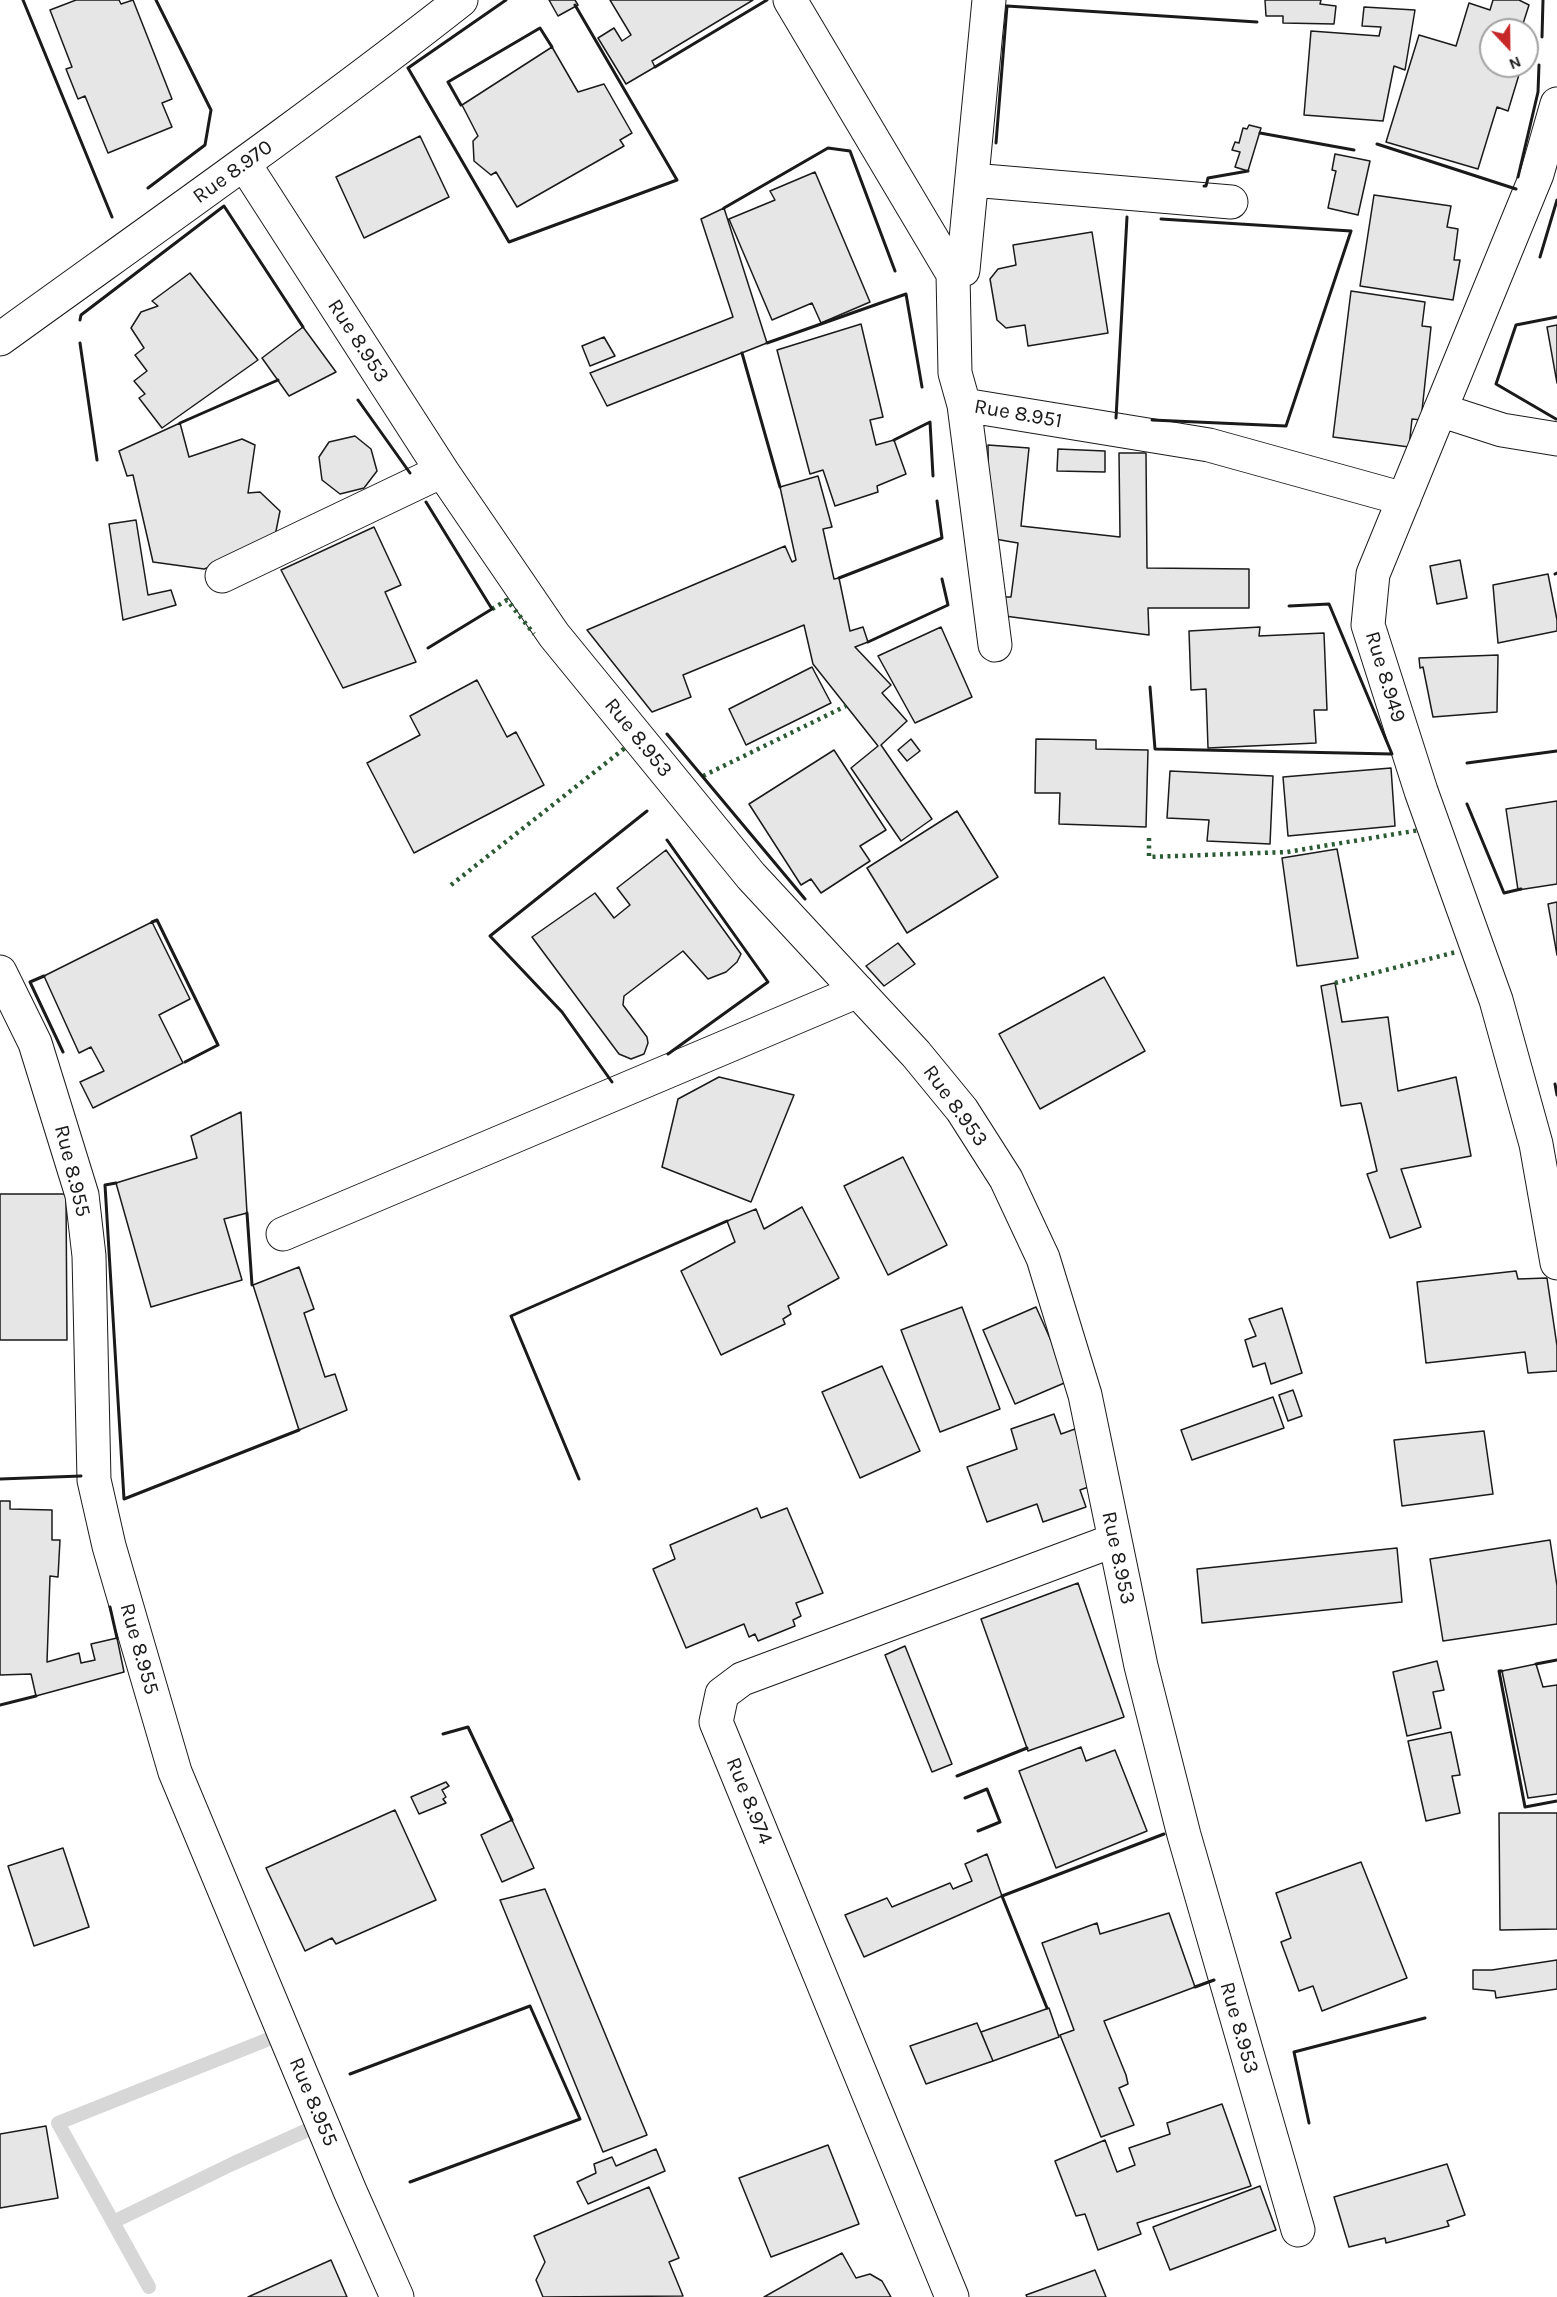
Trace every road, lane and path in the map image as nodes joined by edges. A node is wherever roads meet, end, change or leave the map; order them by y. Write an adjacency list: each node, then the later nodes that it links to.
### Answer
1 (461, 0): 5 (street, Rue 8.970)
2 (790, 0): 8 (street)
3 (989, 0): 6 (street, Rue 8.951)
4 (1557, 104): 11 (street, Rue 8.949)
5 (245, 165): 9 (street, Rue 8.970); 13 (street, Rue 8.953)
6 (972, 180): 7 (street); 8 (street, Rue 8.951)
7 (1231, 202)
8 (953, 274): 10 (street, Rue 8.951)
9 (1, 336)
10 (964, 405): 14 (street, Rue 8.951); 16 (street)
11 (1440, 410): 12 (street); 14 (street, Rue 8.949)
12 (1557, 439)
13 (442, 471): 15 (street); 18 (street, Rue 8.953)
14 (1404, 499): 20 (street, Rue 8.949)
15 (222, 576)
16 (995, 645)
17 (0, 972): 23 (street, Rue 8.955)
18 (858, 991): 19 (street); 21 (street, Rue 8.953)
19 (283, 1234)
20 (1557, 1263)
21 (1114, 1540): 22 (street, Rue 8.953); 24 (street, Rue 8.974)
22 (1298, 2230)
23 (397, 2297)
24 (952, 2297)

